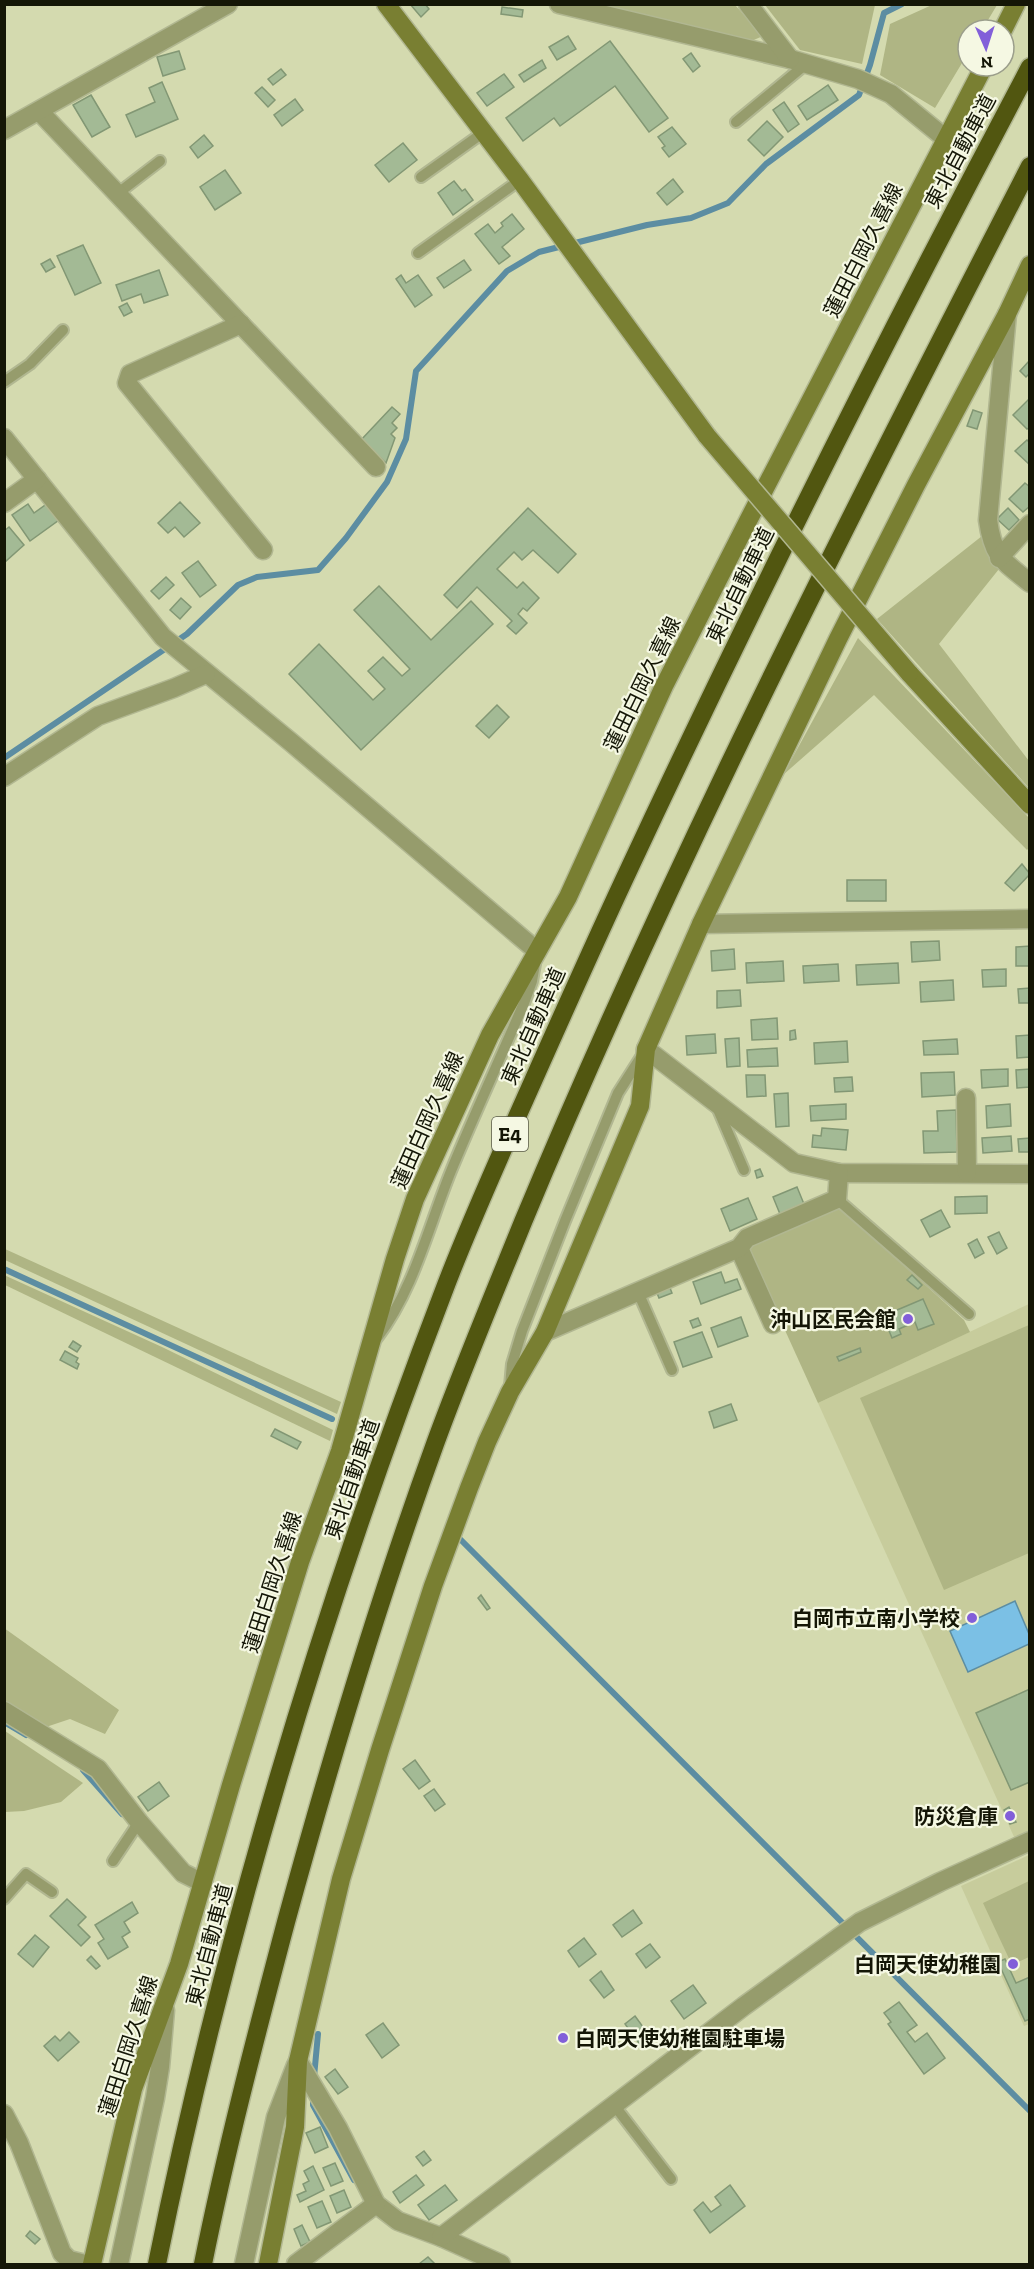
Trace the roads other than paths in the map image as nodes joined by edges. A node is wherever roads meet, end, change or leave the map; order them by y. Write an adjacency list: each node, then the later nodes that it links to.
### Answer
1 (228, 4): 10 (street)
2 (386, 4): 13 (street)
3 (559, 4): 7 (street)
4 (748, 4): 7 (street)
5 (1016, 4): 6 (street)
6 (1009, 18)
7 (798, 61): 11 (lane); 14 (street)
8 (1029, 67): 73 (highway, 東北自動車道 / E4)
9 (978, 78): 14 (street, 蓮田白岡久喜線)
10 (39, 111): 12 (street); 19 (street)
11 (736, 122)
12 (4, 130)
13 (484, 132): 17 (lane); 18 (street)
14 (946, 140): 39 (street, 蓮田白岡久喜線)
15 (160, 161): 19 (lane)
16 (1029, 166): 74 (highway, E4)
17 (421, 177)
18 (520, 180): 20 (lane); 36 (street, bridge)
19 (117, 194): 23 (street)
20 (418, 254)
21 (1029, 265): 22 (street)
22 (1007, 315): 32 (street); 38 (street)
23 (241, 324): 27 (street); 31 (street)
24 (63, 330): 25 (lane)
25 (4, 382)
26 (4, 438): 28 (street)
27 (376, 466)
28 (37, 479): 29 (street); 34 (street)
29 (4, 503)
30 (1029, 524): 32 (street)
31 (263, 550)
32 (999, 558): 33 (street)
33 (1029, 583)
34 (206, 674): 35 (street); 39 (street)
35 (4, 777)
36 (1029, 805)
37 (1029, 919): 38 (street)
38 (701, 924): 40 (street)
39 (537, 951): 59 (street, 蓮田白岡久喜線)
40 (646, 1049): 42 (street); 52 (street); 54 (lane)
41 (966, 1098): 45 (street)
42 (716, 1102): 43 (lane); 44 (street)
43 (744, 1170)
44 (839, 1173): 45 (street); 47 (street)
45 (967, 1173): 46 (street)
46 (1029, 1174)
47 (837, 1199): 48 (street); 50 (lane)
48 (739, 1248): 49 (street); 51 (street)
49 (639, 1292): 52 (street); 53 (lane)
50 (969, 1314)
51 (773, 1324)
52 (546, 1332): 54 (street)
53 (672, 1370)
54 (510, 1392): 63 (street)
55 (4, 1711): 56 (street)
56 (139, 1822): 58 (lane); 59 (street)
57 (1029, 1841): 64 (street)
58 (112, 1861)
59 (204, 1883): 62 (street, 蓮田白岡久喜線)
60 (52, 1892): 61 (lane)
61 (4, 1899)
62 (165, 2006): 71 (street, 蓮田白岡久喜線); 72 (street)
63 (297, 2061): 67 (street); 75 (street); 76 (street)
64 (614, 2105): 66 (lane); 68 (street)
65 (4, 2114): 70 (street)
66 (671, 2179)
67 (376, 2204): 68 (street); 77 (street)
68 (441, 2238): 69 (street)
69 (478, 2260): 78 (street)
70 (85, 2265)
71 (92, 2265)
72 (119, 2265)
73 (157, 2265)
74 (203, 2265)
75 (244, 2265)
76 (268, 2265)
77 (296, 2265)
78 (501, 2265)

